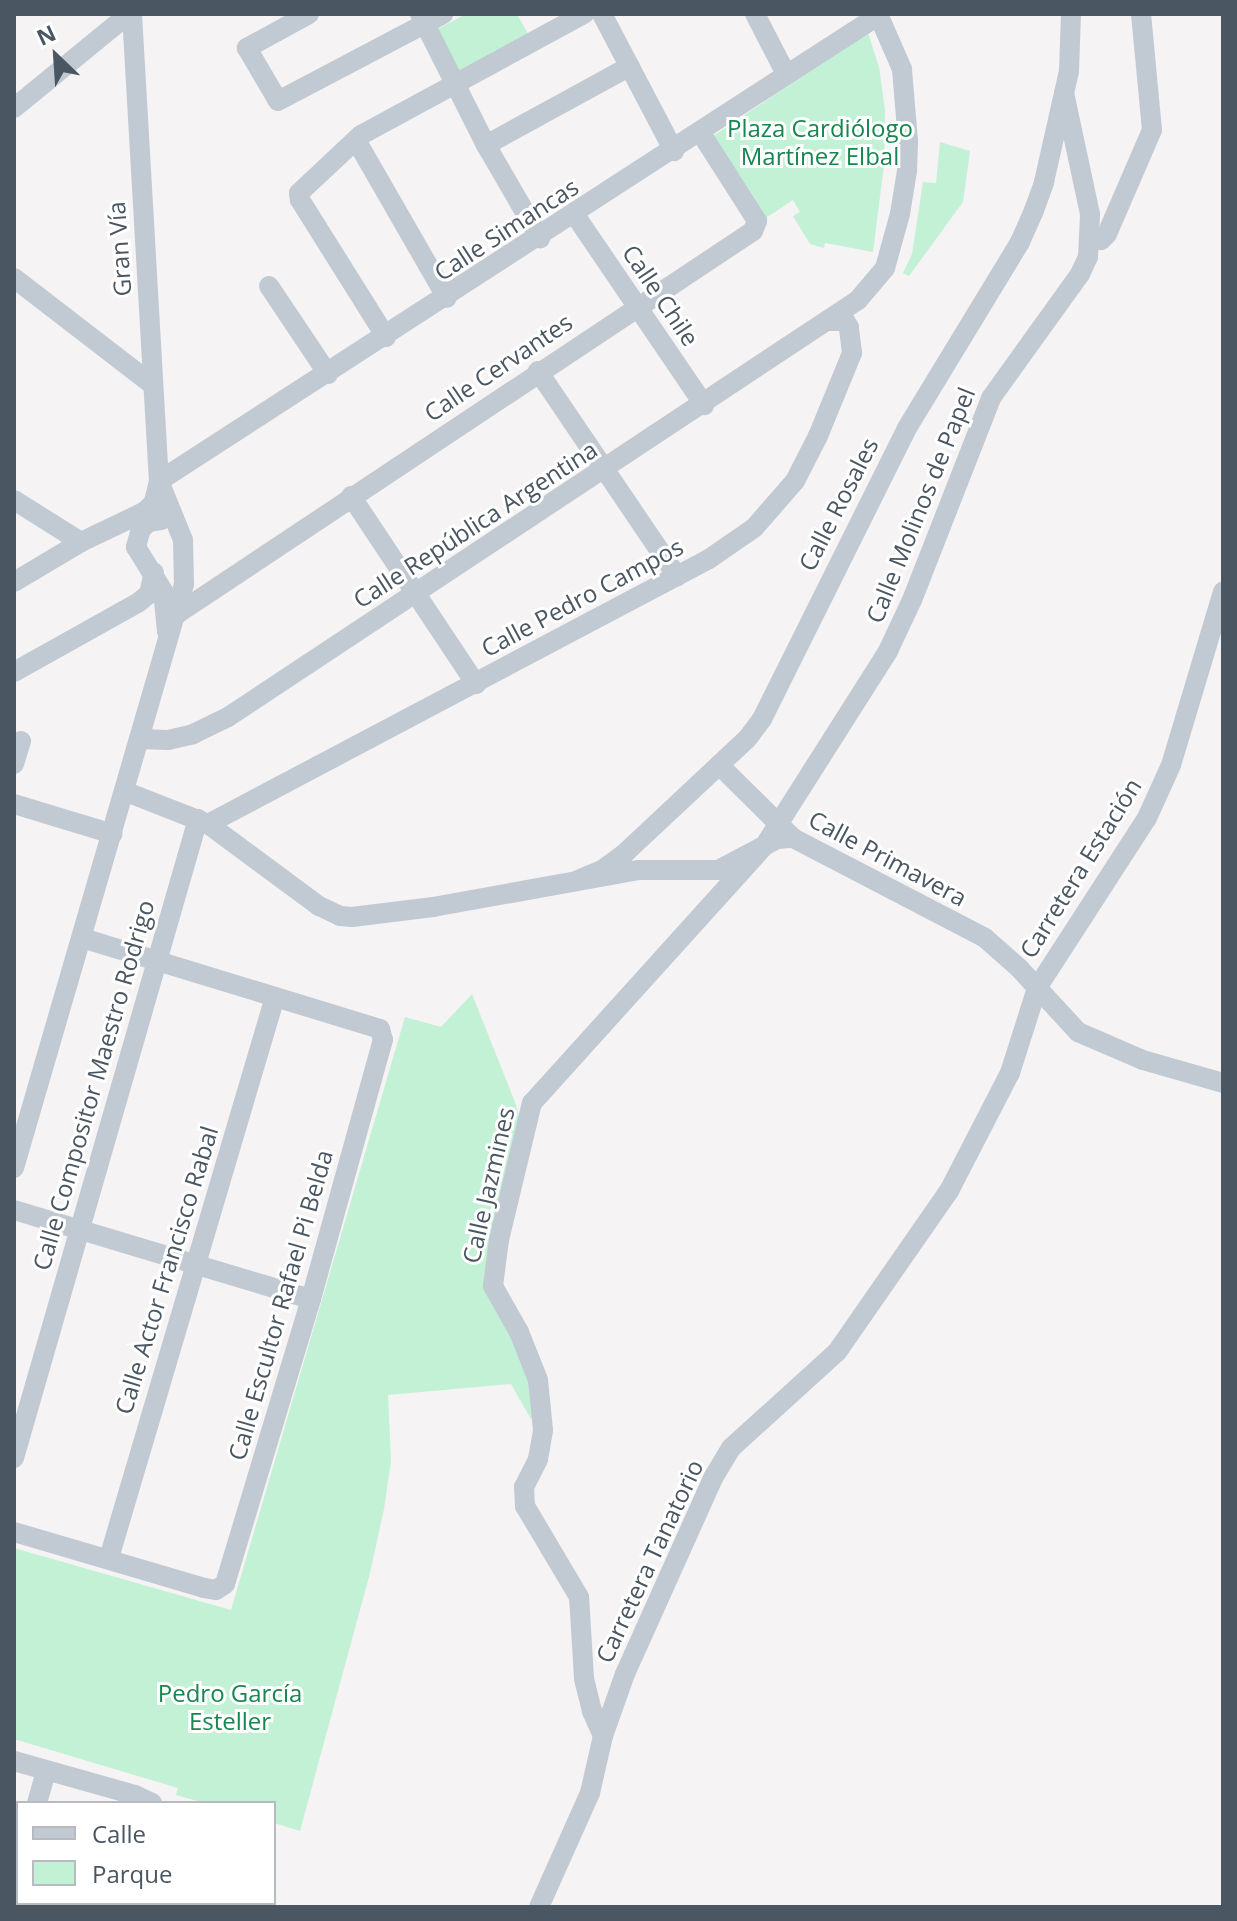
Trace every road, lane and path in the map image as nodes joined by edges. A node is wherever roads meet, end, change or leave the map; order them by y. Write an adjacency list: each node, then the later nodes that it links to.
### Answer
1 (130, 14): 10 (street); 12 (street, Gran Vía)
2 (309, 14): 9 (street)
3 (584, 14): 14 (street)
4 (602, 14): 11 (street)
5 (755, 14): 13 (street)
6 (1071, 14): 15 (street, Calle Molinos de Papel)
7 (1141, 14): 22 (street)
8 (879, 15): 13 (street, Calle Simancas); 28 (street, Calle República Argentina)
9 (430, 17): 14 (street)
10 (90, 44): 12 (street); 16 (street)
11 (630, 66): 19 (street); 20 (street)
12 (134, 73): 32 (street, Gran Vía)
13 (786, 74): 17 (street, Calle Simancas)
14 (455, 85): 18 (street); 19 (street)
15 (1064, 93): 22 (street, Calle Molinos de Papel); 57 (street, Calle Rosales)
16 (14, 108)
17 (701, 133): 20 (street, Calle Simancas); 27 (street, Calle Cervantes)
18 (356, 140): 26 (street); 29 (street)
19 (486, 145): 23 (street)
20 (674, 151): 21 (street, Calle Simancas)
21 (575, 215): 23 (street, Calle Simancas); 27 (street, Calle Chile)
22 (1091, 236): 61 (street, Calle Molinos de Papel)
23 (540, 238): 26 (street, Calle Simancas)
24 (14, 278): 32 (street)
25 (269, 286): 31 (street)
26 (447, 298): 29 (street, Calle Simancas)
27 (637, 306): 30 (street, Calle Cervantes); 33 (street, Calle Chile)
28 (829, 321): 33 (street, Calle República Argentina); 44 (street, Calle Pedro Campos)
29 (386, 337): 31 (street, Calle Simancas)
30 (538, 371): 34 (street); 36 (street, Calle Cervantes)
31 (328, 374): 35 (street, Calle Simancas)
32 (153, 385): 35 (street, Gran Vía)
33 (704, 405): 34 (street, Calle República Argentina)
34 (604, 469): 44 (street); 49 (street, Calle República Argentina)
35 (158, 491): 38 (street, Calle Simancas); 39 (street); 40 (street)
36 (351, 496): 46 (street, Calle Cervantes); 49 (street)
37 (14, 500): 41 (street)
38 (122, 522): 39 (street); 41 (street, Calle Simancas)
39 (149, 522): 40 (street); 43 (street)
40 (179, 529): 42 (street)
41 (81, 542): 45 (street, Calle Simancas)
42 (183, 552): 43 (street); 47 (street)
43 (151, 569): 47 (street); 51 (street); 52 (street)
44 (677, 576): 53 (street, Calle Pedro Campos)
45 (14, 582)
46 (222, 583): 47 (street); 50 (street, Calle Cervantes)
47 (184, 584): 50 (street)
48 (1223, 592): 71 (street, Carretera Estación)
49 (416, 594): 53 (street); 54 (street, Calle República Argentina)
50 (177, 614): 51 (street)
51 (167, 636): 54 (street)
52 (14, 672)
53 (476, 684): 60 (street, Calle Pedro Campos)
54 (139, 739): 58 (street)
55 (21, 741): 56 (street)
56 (14, 764)
57 (719, 765): 61 (street, Calle Primavera); 63 (street, Calle Rosales)
58 (124, 791): 60 (street); 62 (street)
59 (14, 804): 62 (street)
60 (203, 822): 67 (street); 70 (street, Calle Compositor Maestro Rodrigo)
61 (786, 831): 64 (street, Calle Molinos de Papel); 71 (street, Calle Primavera)
62 (113, 834): 69 (street)
63 (637, 842): 65 (street); 67 (street, Calle Rosales)
64 (765, 845): 66 (street); 68 (street, Calle Jazmines)
65 (649, 869): 66 (street); 67 (street)
66 (695, 871): 68 (street)
67 (578, 880)
68 (722, 896): 82 (street, Calle Jazmines)
69 (83, 938): 70 (street); 74 (street)
70 (157, 963): 72 (street); 76 (street, Calle Compositor Maestro Rodrigo)
71 (1037, 988): 73 (street, Calle Primavera); 82 (street, Carretera Tanatorio)
72 (275, 997): 77 (street, Calle Actor Francisco Rabal); 78 (street, Calle Escultor Rafael Pi Belda)
73 (1223, 1083)
74 (14, 1168)
75 (14, 1210): 76 (street)
76 (77, 1230): 77 (street); 79 (street, Calle Compositor Maestro Rodrigo)
77 (194, 1264): 78 (street); 81 (street, Calle Actor Francisco Rabal)
78 (311, 1299): 81 (street, Calle Escultor Rafael Pi Belda)
79 (14, 1458)
80 (14, 1532): 81 (street)
81 (109, 1558)
82 (603, 1736): 87 (street, Carretera Tanatorio)
83 (14, 1761): 84 (street)
84 (46, 1771): 85 (street); 86 (street)
85 (38, 1801)
86 (148, 1801)
87 (539, 1907)

